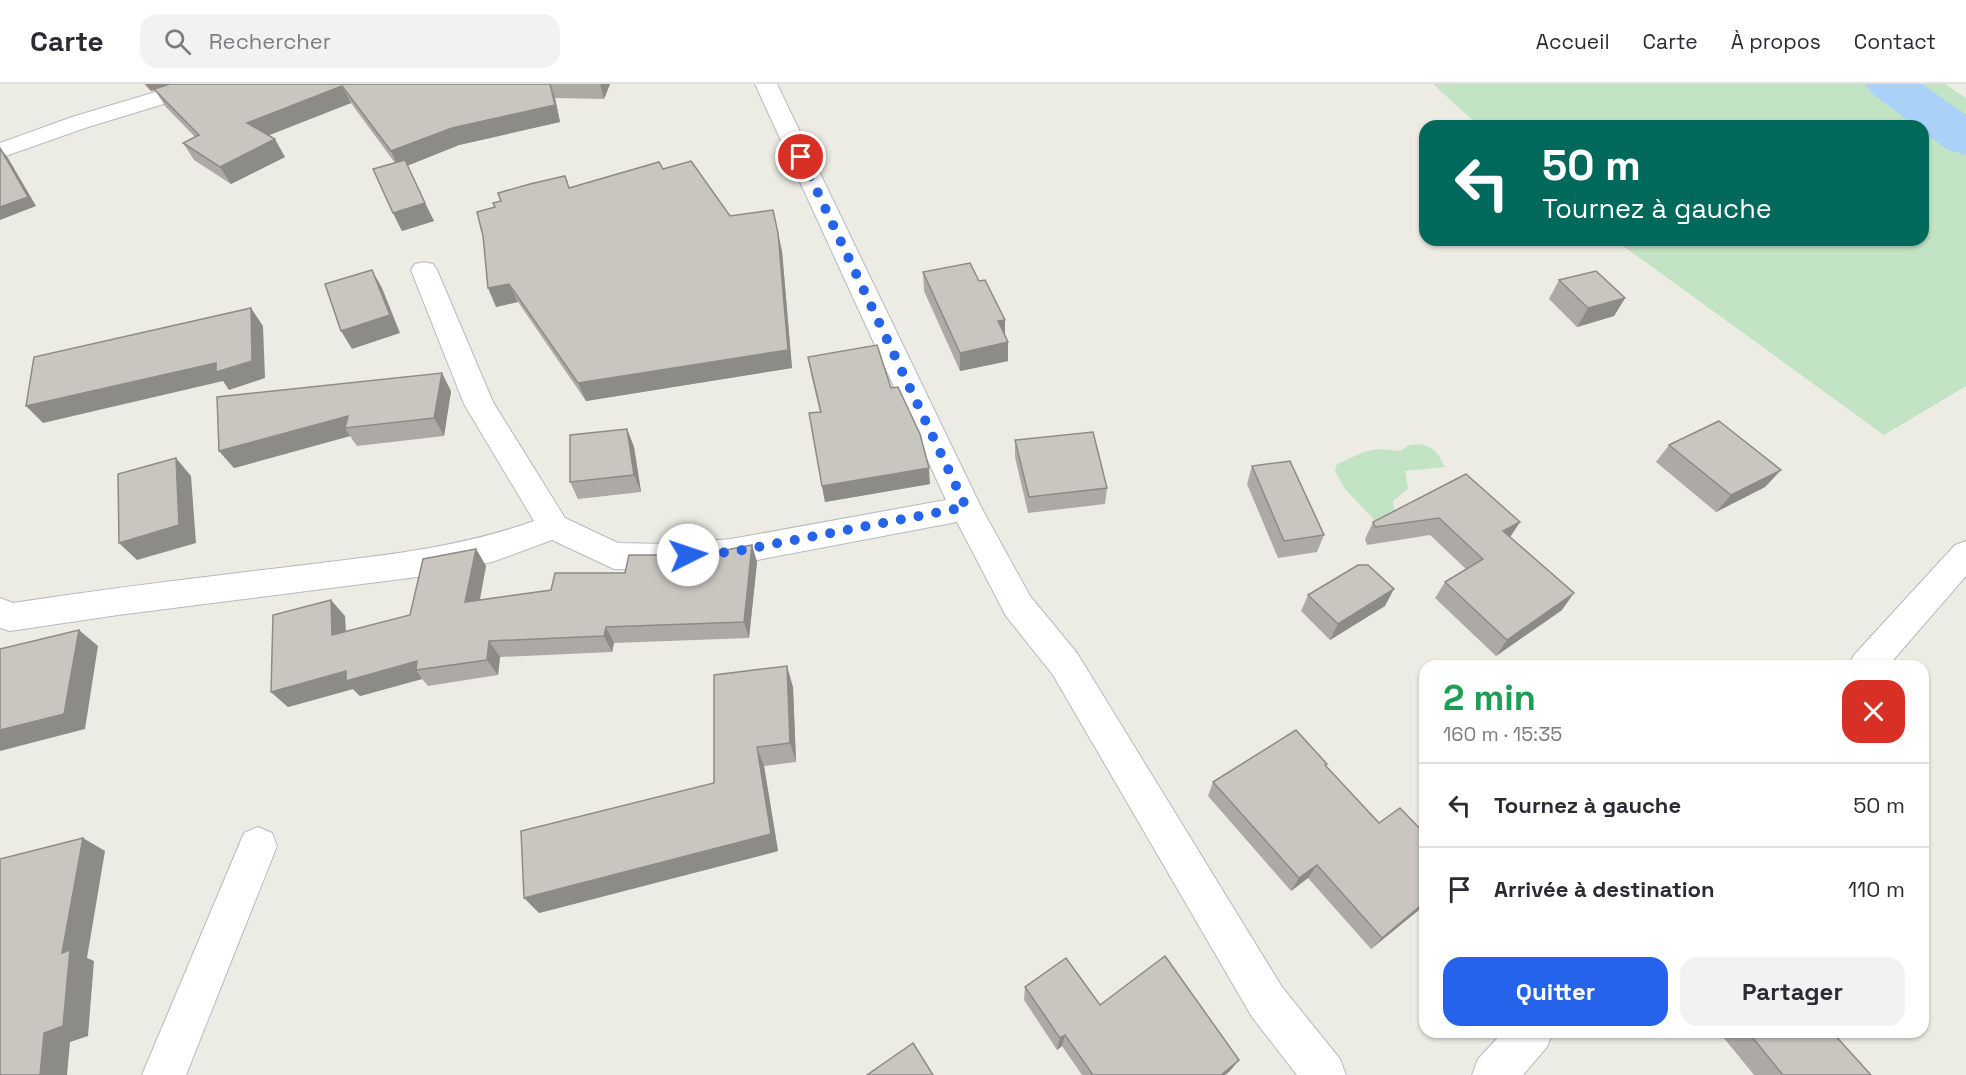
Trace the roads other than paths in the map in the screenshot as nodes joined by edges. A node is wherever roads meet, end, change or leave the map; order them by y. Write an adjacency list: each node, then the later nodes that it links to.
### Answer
1 (205, 84): 3 (street)
2 (766, 84): 5 (street)
3 (0, 151)
4 (424, 270): 6 (street)
5 (966, 507): 6 (street); 13 (street)
6 (554, 527): 8 (street)
7 (1966, 554): 9 (street)
8 (0, 612)
9 (1871, 660)
10 (258, 846): 12 (street)
11 (1527, 1038): 14 (street)
12 (164, 1075)
13 (1324, 1075)
14 (1494, 1075)

